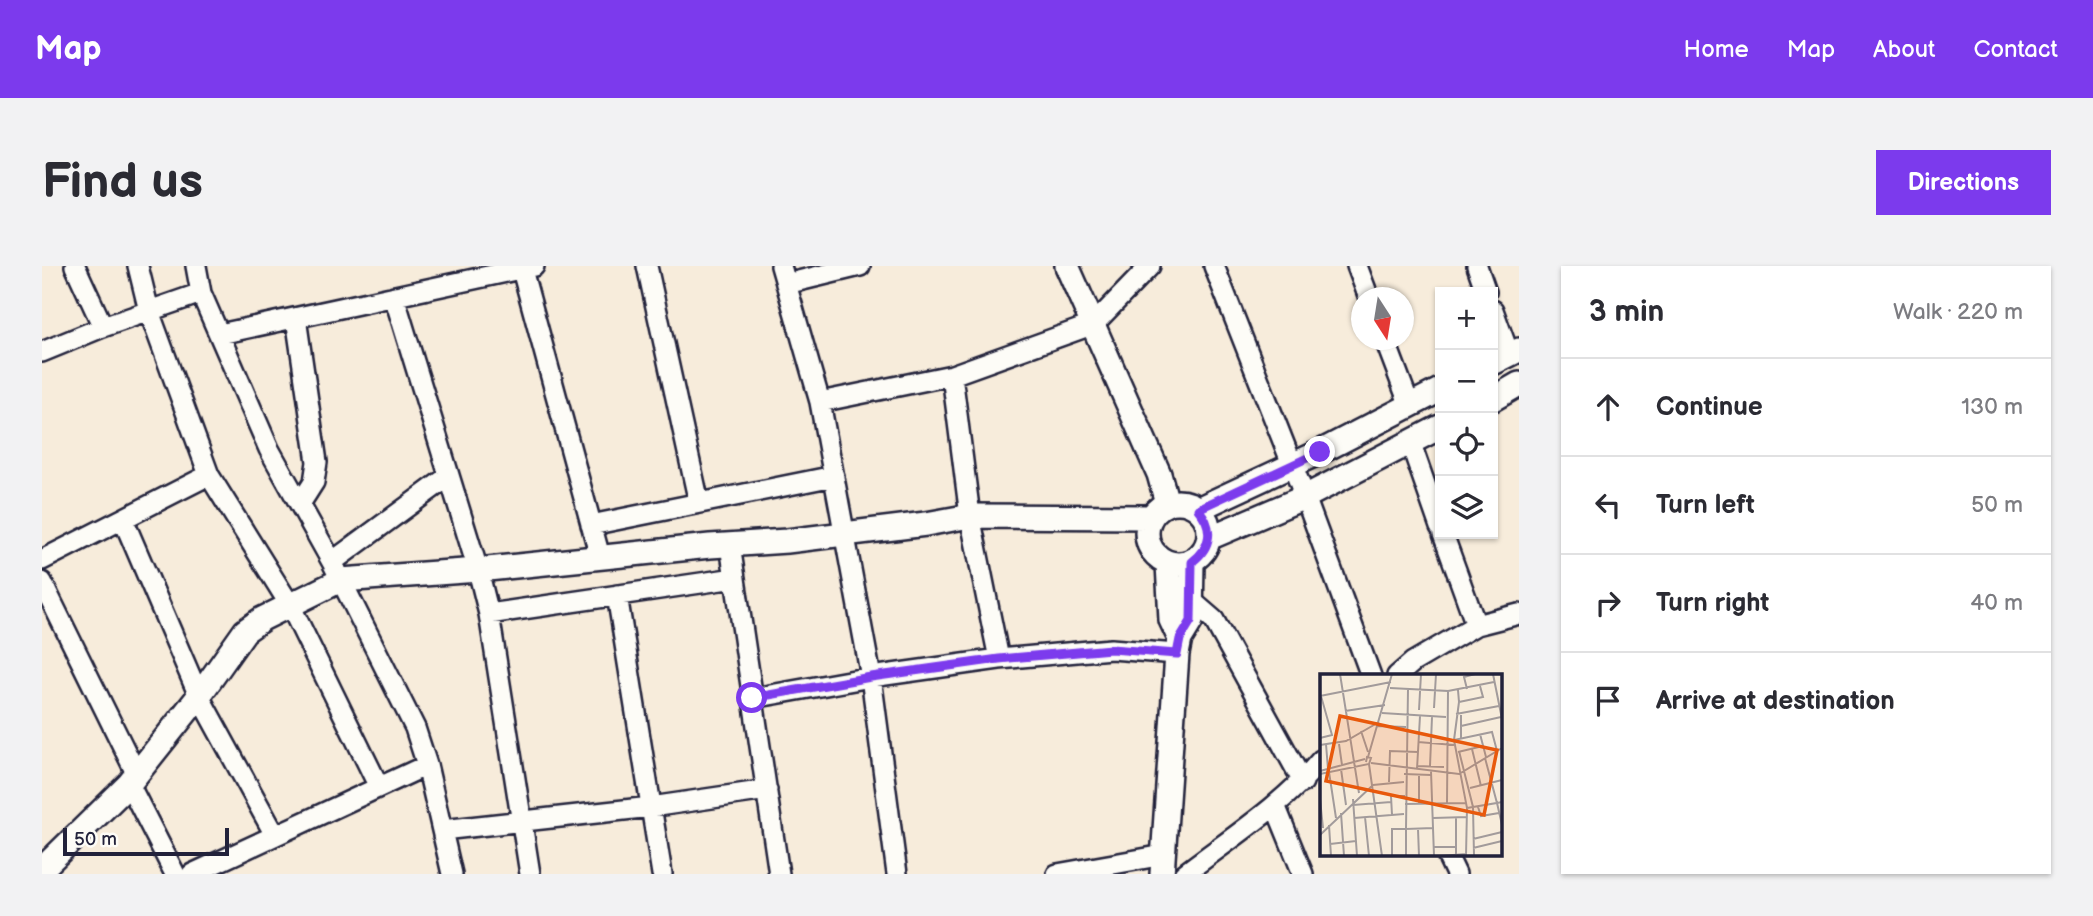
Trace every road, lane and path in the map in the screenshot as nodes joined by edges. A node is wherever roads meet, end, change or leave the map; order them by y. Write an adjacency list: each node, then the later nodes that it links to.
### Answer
1 (75, 266): 21 (street)
2 (138, 266): 17 (street)
3 (196, 266): 15 (street)
4 (647, 266): 39 (street)
5 (860, 266): 12 (street)
6 (1067, 266): 19 (street)
7 (1150, 266): 19 (street)
8 (1214, 266): 34 (street)
9 (1357, 266): 13 (street)
10 (1477, 266): 14 (street)
11 (526, 267): 16 (street); 46 (street)
12 (783, 275): 30 (street)
13 (1365, 287)
14 (1484, 287)
15 (201, 293): 17 (street); 22 (street)
16 (394, 296): 18 (street); 36 (street)
17 (149, 311): 21 (street); 35 (street)
18 (296, 318): 22 (street); 40 (street)
19 (1094, 324): 26 (street); 42 (street)
20 (1498, 326): 25 (street)
21 (103, 327): 24 (street)
22 (220, 334): 40 (street)
23 (1389, 350): 31 (street)
24 (42, 352)
25 (1507, 356)
26 (952, 375): 30 (street); 44 (street)
27 (1519, 384): 29 (street)
28 (1435, 393): 31 (street)
29 (1498, 395)
30 (820, 402): 37 (street)
31 (1410, 406): 34 (street)
32 (1435, 430): 33 (street)
33 (1410, 444): 38 (street); 43 (street)
34 (1292, 465): 38 (street); 41 (street)
35 (209, 475): 45 (street); 61 (street)
36 (449, 476): 55 (street); 56 (street)
37 (834, 476): 39 (street); 47 (street)
38 (1305, 497): 48 (street); 67 (street)
39 (699, 503): 46 (street)
40 (300, 504): 56 (street)
41 (1198, 509): 42 (street); 48 (street)
42 (1159, 510): 44 (street); 54 (street)
43 (1435, 513)
44 (970, 516): 47 (street); 66 (street)
45 (123, 519): 52 (street); 70 (street)
46 (591, 525): 51 (street)
47 (845, 535): 50 (street); 69 (street)
48 (1209, 538): 53 (street)
49 (1445, 539): 64 (street)
50 (730, 545): 51 (street); 57 (street)
51 (600, 557): 55 (street)
52 (42, 560)
53 (1192, 562): 54 (street); 60 (street)
54 (1168, 564): 65 (street)
55 (478, 570): 56 (street); 62 (street)
56 (337, 571): 61 (street); 73 (street)
57 (735, 578): 59 (street); 71 (street)
58 (42, 582): 74 (street)
59 (617, 595): 62 (street); 79 (street)
60 (1192, 601): 65 (street); 75 (street)
61 (290, 605): 70 (street); 76 (street)
62 (489, 614): 80 (street)
63 (1519, 614): 64 (street)
64 (1476, 625): 68 (street)
65 (1178, 646): 66 (street); 84 (street)
66 (999, 659): 69 (street)
67 (1370, 674)
68 (1399, 674)
69 (871, 677): 71 (street); 92 (street)
70 (199, 696): 74 (street); 82 (street)
71 (752, 698): 77 (street)
72 (1320, 761): 75 (street)
73 (427, 765): 76 (street); 81 (street)
74 (133, 779): 85 (street); 86 (street)
75 (1303, 782): 78 (street)
76 (379, 787): 82 (street)
77 (767, 790): 79 (street); 91 (street)
78 (1275, 805): 94 (street); 95 (street)
79 (651, 807): 80 (street); 90 (street)
80 (523, 822): 81 (street); 89 (street)
81 (442, 830): 88 (street)
82 (275, 835): 87 (street)
83 (1447, 856): 96 (street)
84 (1163, 865): 93 (street)
85 (46, 870)
86 (175, 874)
87 (192, 874)
88 (452, 874)
89 (530, 874)
90 (662, 874)
91 (779, 874)
92 (897, 874)
93 (1057, 874)
94 (1184, 874)
95 (1303, 874)
96 (1456, 874)

